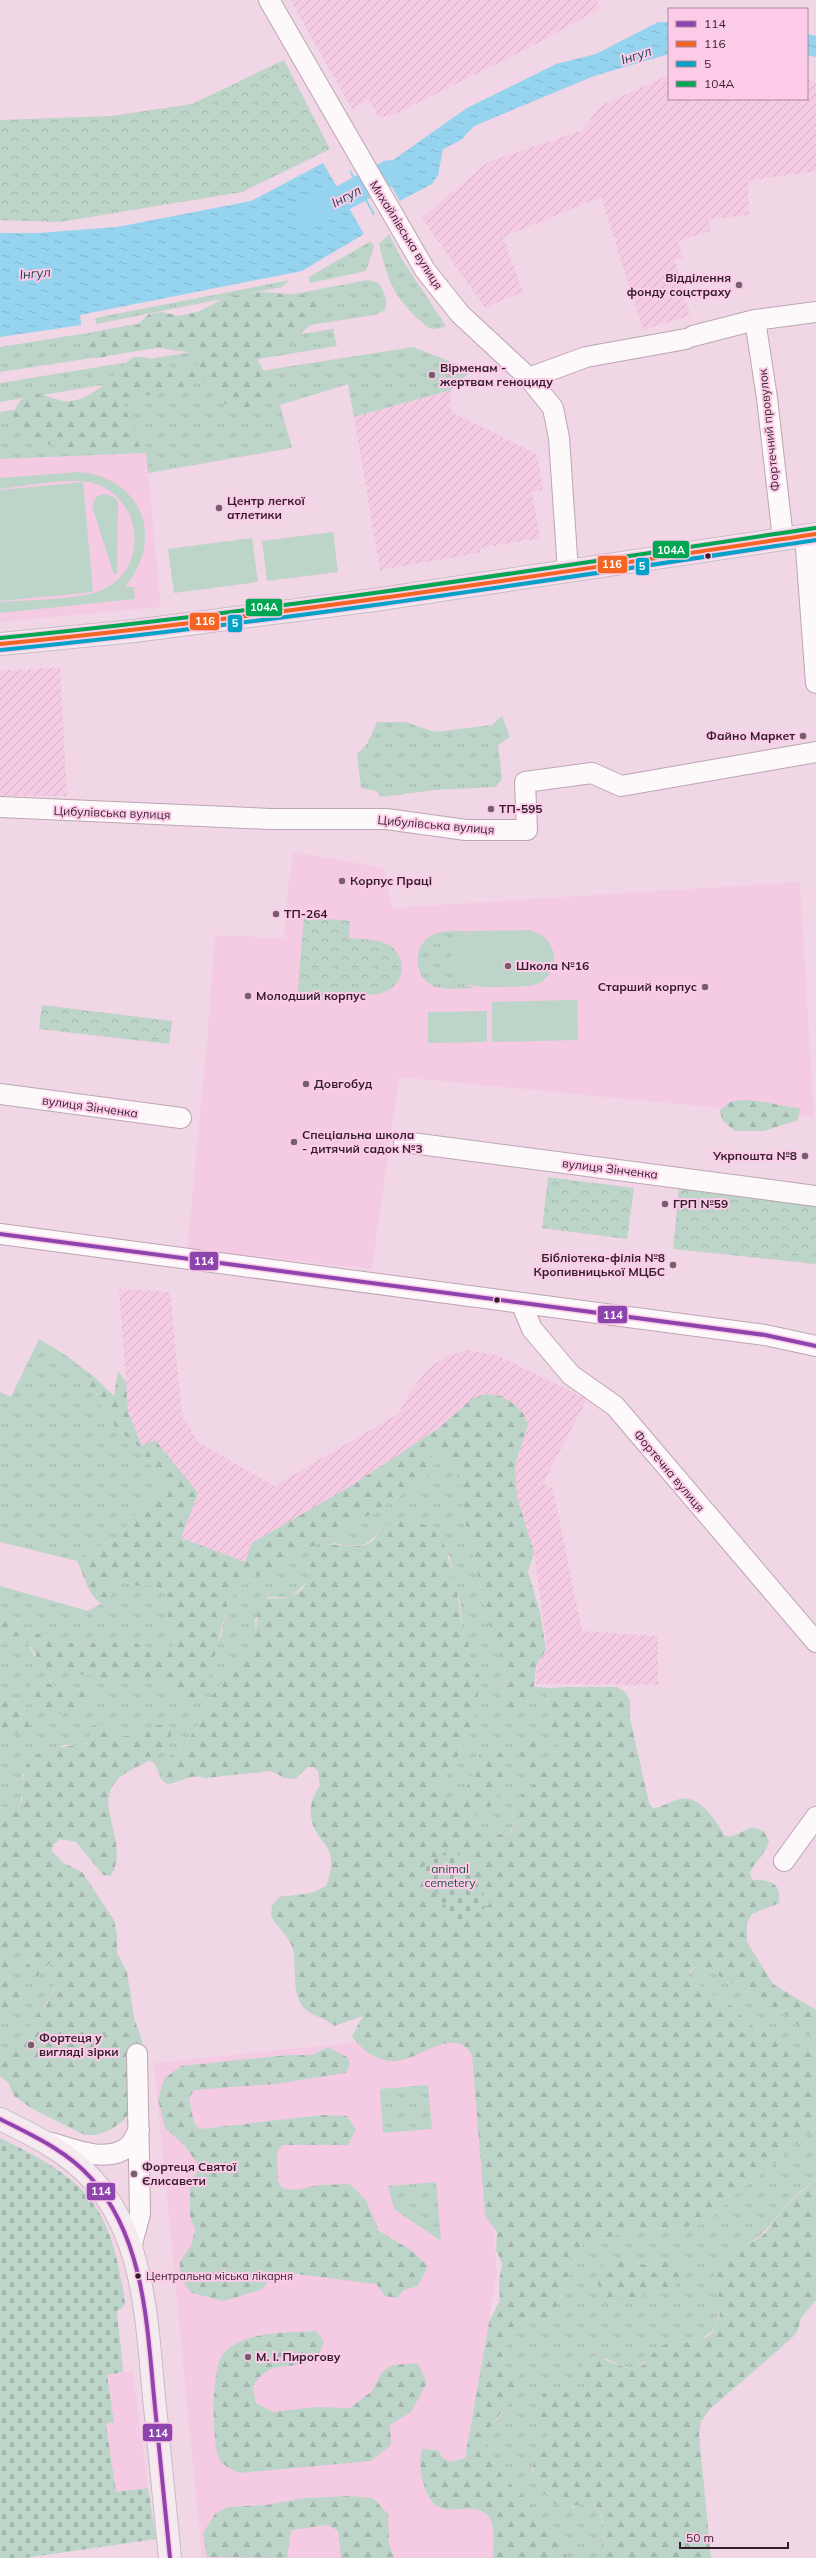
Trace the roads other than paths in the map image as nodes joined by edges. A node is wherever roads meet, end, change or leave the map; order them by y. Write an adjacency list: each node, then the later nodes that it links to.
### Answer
1 (270, 0): 4 (street, Михайлівська вулиця)
2 (816, 312): 3 (street)
3 (755, 320): 4 (street); 6 (street, Фортечний провулок)
4 (529, 378): 7 (street, Михайлівська вулиця)
5 (811, 535): 6 (main road); 9 (street)
6 (783, 539): 7 (main road)
7 (568, 571): 8 (main road)
8 (0, 644)
9 (816, 683)
10 (816, 752): 11 (street, Цибулівська вулиця)
11 (0, 807)
12 (0, 1094): 13 (street, вулиця Зінченка)
13 (181, 1118)
14 (404, 1142): 15 (street, вулиця Зінченка)
15 (816, 1196)
16 (0, 1234): 17 (street)
17 (522, 1305): 18 (street); 19 (street, Фортечна вулиця)
18 (816, 1346)
19 (816, 1642)
20 (816, 1817): 21 (street)
21 (784, 1861)
22 (137, 2054): 24 (street)
23 (0, 2119): 25 (main road)
24 (139, 2130): 25 (street); 26 (street)
25 (38, 2138): 26 (main road)
26 (131, 2247): 27 (main road)
27 (170, 2558)

